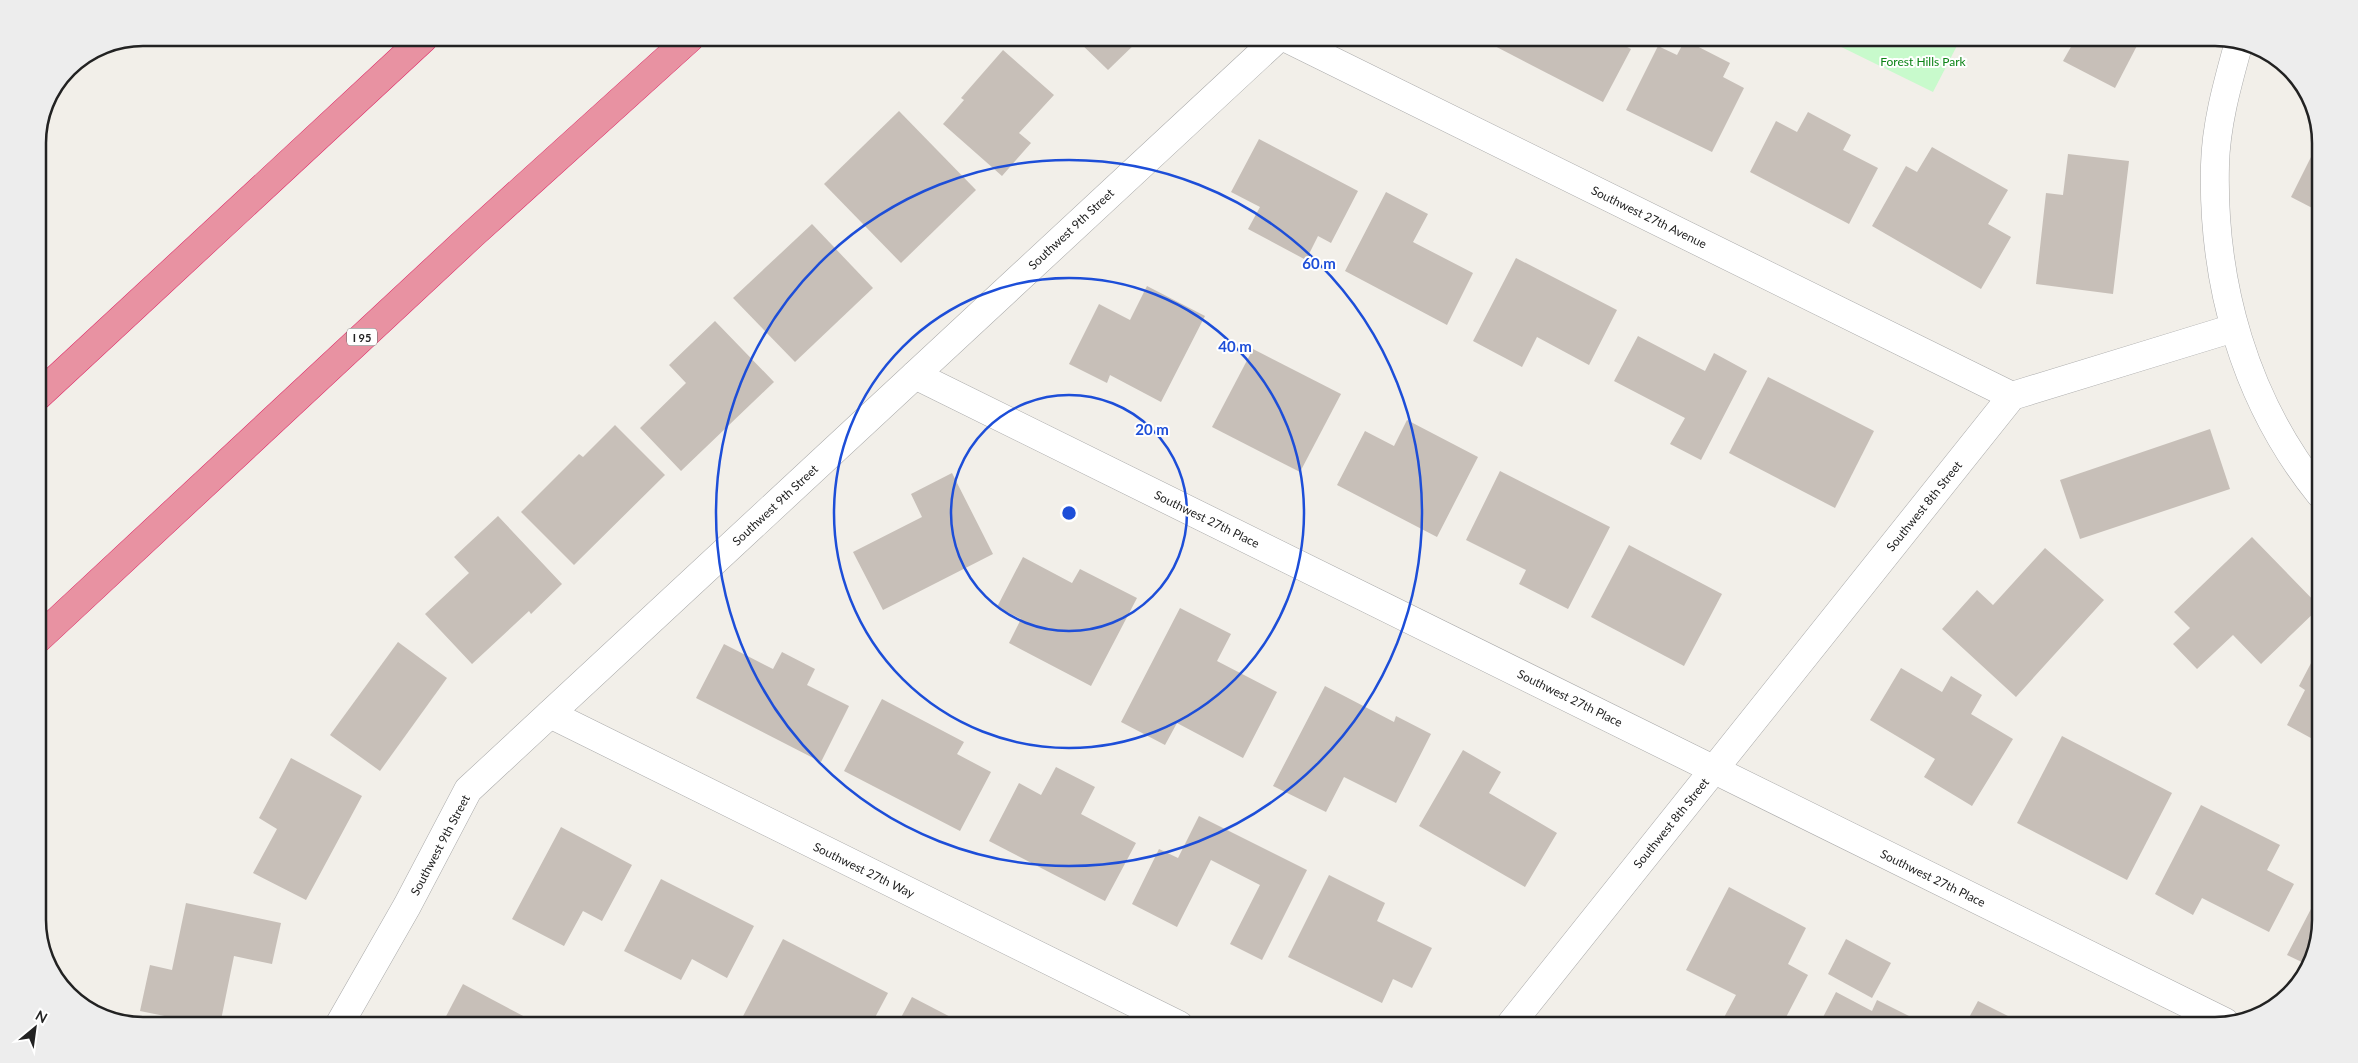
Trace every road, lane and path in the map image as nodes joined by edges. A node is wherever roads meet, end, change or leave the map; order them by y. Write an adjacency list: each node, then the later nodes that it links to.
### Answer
1 (415, 46): 8 (highway)
2 (681, 46): 11 (highway, I 95)
3 (1269, 46): 7 (street, Southwest 9th Street)
4 (1302, 46): 9 (street, Southwest 27th Avenue)
5 (2237, 49): 6 (street)
6 (2234, 328): 9 (street); 10 (street)
7 (915, 374): 12 (street, Southwest 9th Street); 13 (street, Southwest 27th Place)
8 (46, 389)
9 (2012, 396): 13 (street, Southwest 8th Street)
10 (2312, 484)
11 (46, 632)
12 (550, 714): 14 (street, Southwest 9th Street); 15 (street, Southwest 27th Way)
13 (1714, 770): 16 (street, Southwest 8th Street); 17 (street, Southwest 27th Place)
14 (344, 1017)
15 (1161, 1017)
16 (1517, 1017)
17 (2215, 1017)

